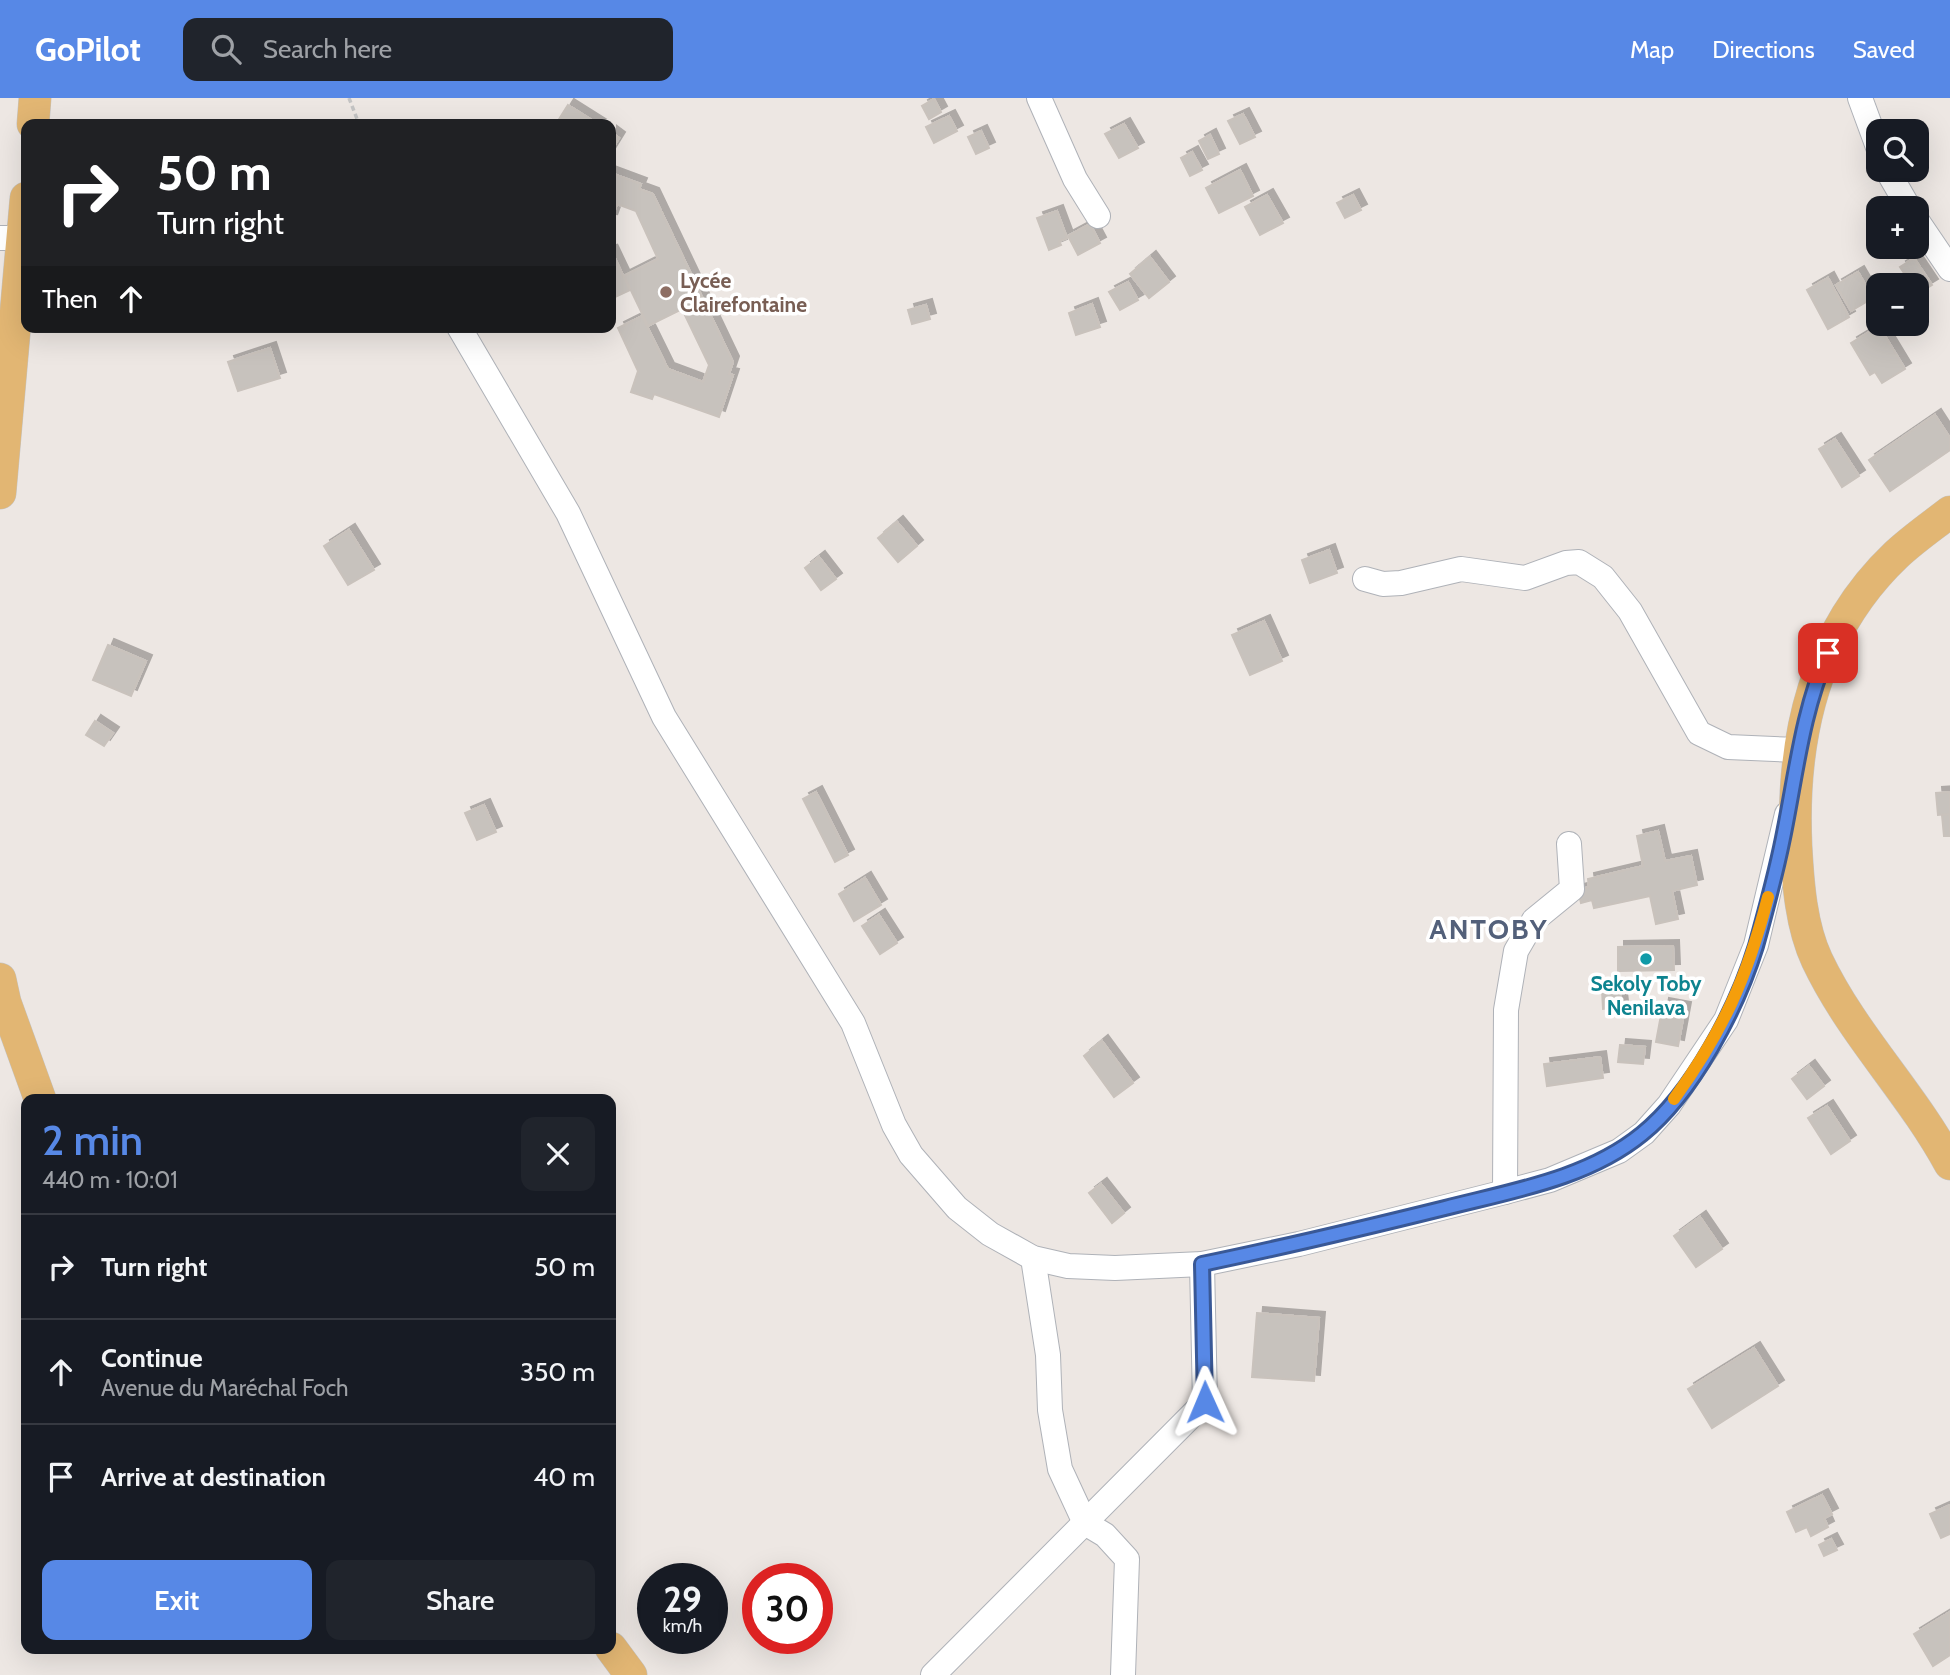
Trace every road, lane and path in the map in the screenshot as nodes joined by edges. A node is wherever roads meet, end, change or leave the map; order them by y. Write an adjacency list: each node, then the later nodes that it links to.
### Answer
1 (35, 98): 5 (main road)
2 (349, 98): 6 (path)
3 (1039, 98): 8 (street)
4 (1860, 98): 7 (street)
5 (33, 119)
6 (357, 119)
7 (1868, 119)
8 (1098, 216)
9 (21, 218): 10 (main road)
10 (16, 238): 14 (main road)
11 (1929, 238): 12 (street)
12 (1950, 269)
13 (463, 333): 23 (street)
14 (0, 493)
15 (1950, 512): 17 (main road)
16 (1365, 579): 17 (street)
17 (1798, 750): 21 (main road); 22 (street)
18 (1569, 844): 22 (street)
19 (0, 979): 20 (main road)
20 (38, 1094)
21 (1950, 1164)
22 (1505, 1192): 24 (street)
23 (1033, 1258): 24 (street); 25 (street)
24 (1202, 1264): 25 (street)
25 (1085, 1523): 28 (street); 29 (street)
26 (615, 1654): 27 (main road)
27 (631, 1675)
28 (933, 1675)
29 (1123, 1675)

